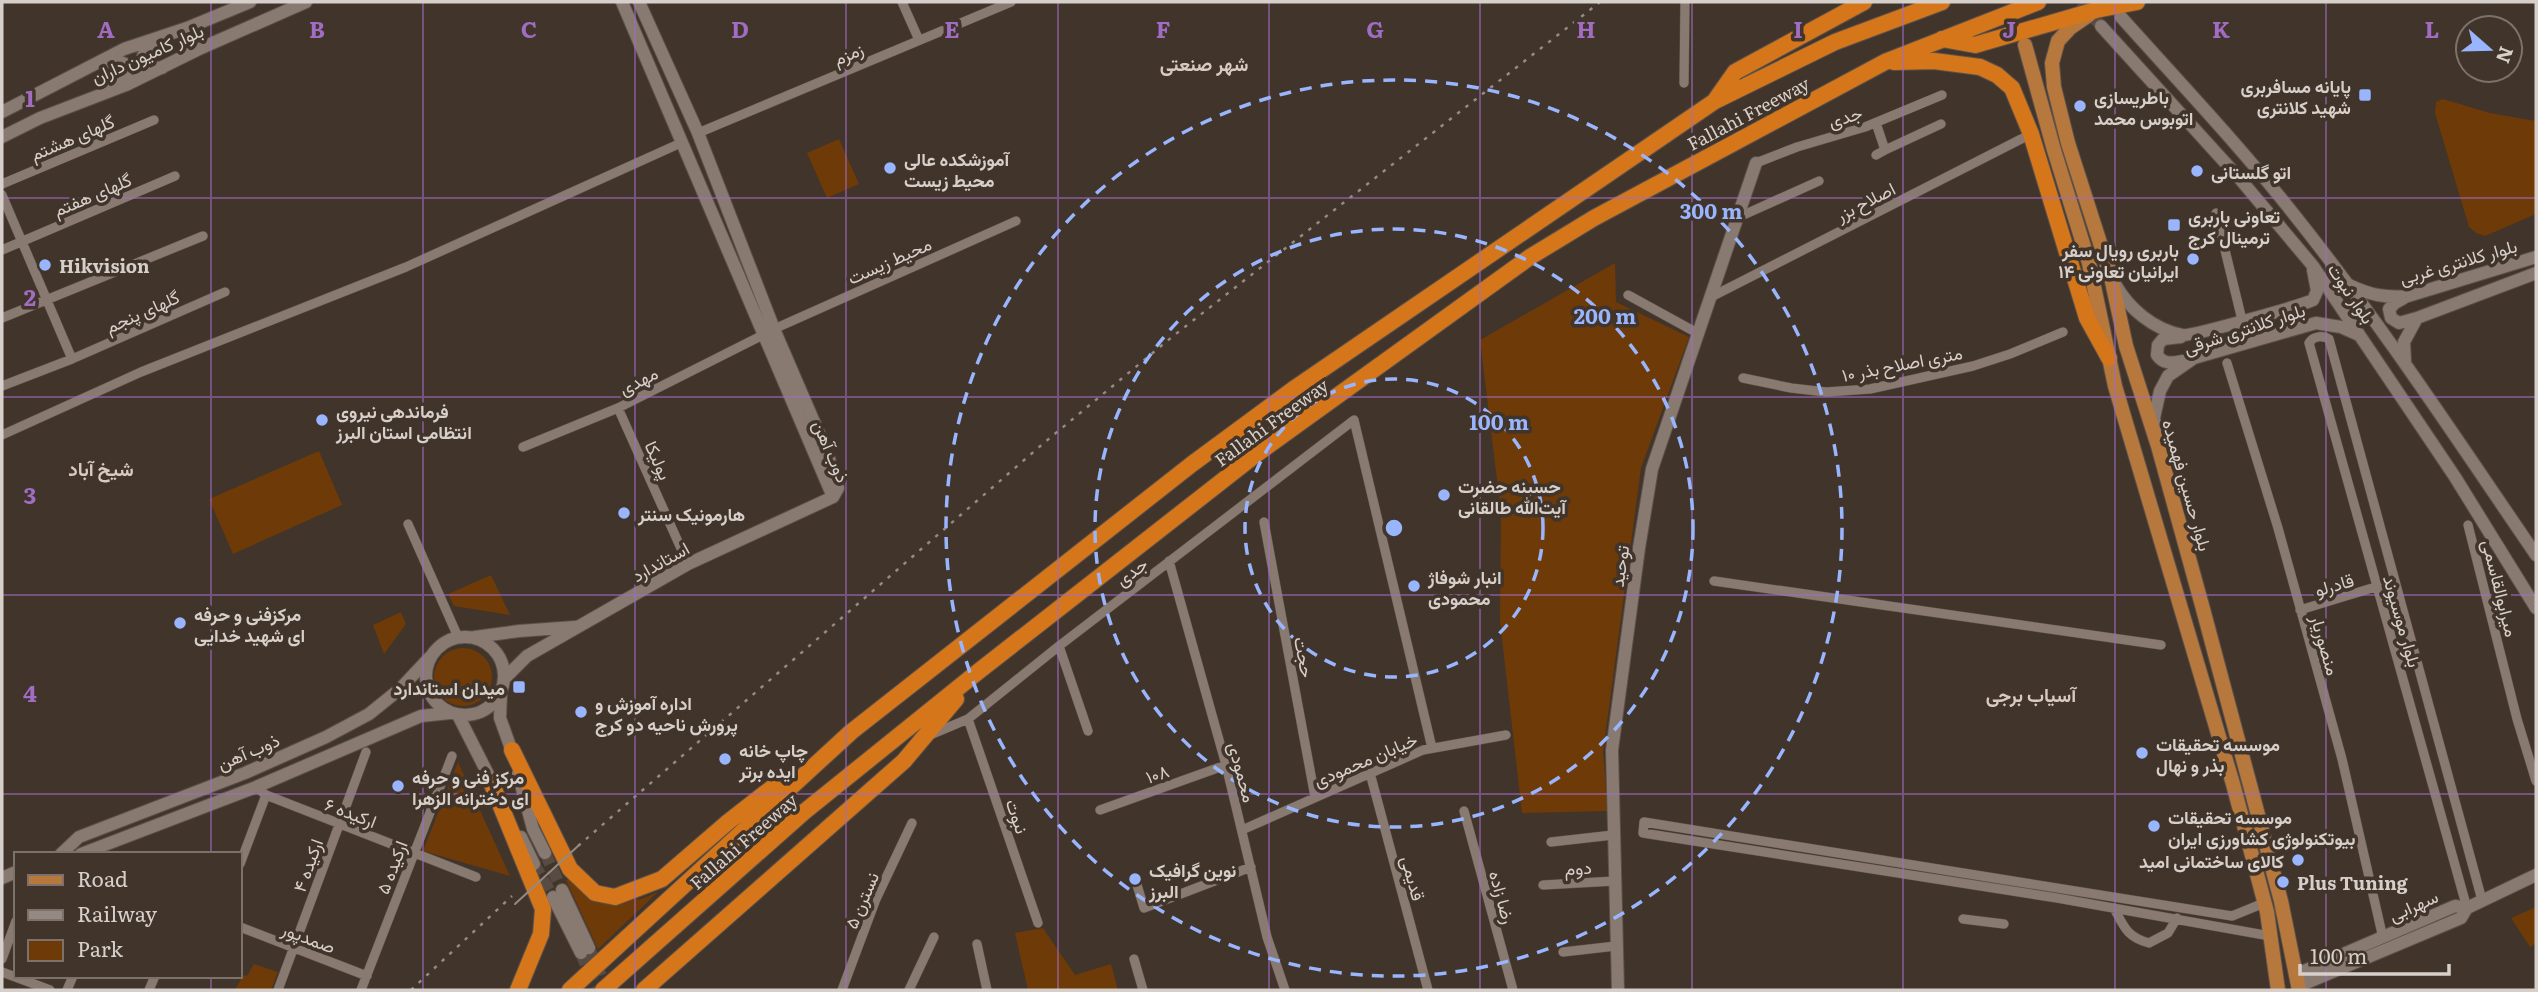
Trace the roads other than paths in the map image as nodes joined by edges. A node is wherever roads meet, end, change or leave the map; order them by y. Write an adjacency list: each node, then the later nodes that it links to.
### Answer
1 (250, 2): 14 (main road, بلوار کامیون داران)
2 (306, 2): 20 (main road, بلوار کامیون داران)
3 (622, 2): 32 (main road, ذوب آهن)
4 (639, 2): 29 (main road, ذوب آهن)
5 (902, 2): 16 (street)
6 (1011, 2): 16 (street, زمزم)
7 (1685, 2): 21 (street)
8 (1864, 2): 24 (highway)
9 (1942, 2): 24 (highway, Fallahi Freeway)
10 (2038, 2): 15 (highway, Fallahi Freeway)
11 (2137, 2): 13 (highway)
12 (2121, 17): 50 (main road, بلوار نبوت)
13 (2098, 18): 15 (highway); 47 (main road, بلوار نبوت); 49 (main road, بلوار حسین فهمیده)
14 (158, 37): 19 (main road, بلوار کامیون داران); 20 (main road)
15 (1939, 39): 18 (highway, Fallahi Freeway)
16 (919, 40): 29 (street, زمزم)
17 (2025, 45): 65 (main road)
18 (1885, 62): 30 (highway); 96 (highway, Fallahi Freeway)
19 (100, 63): 23 (main road); 25 (main road, بلوار کامیون داران)
20 (162, 68): 23 (main road, بلوار کامیون داران)
21 (1684, 83)
22 (1942, 95): 27 (street, جدی)
23 (96, 96): 31 (main road, بلوار کامیون داران)
24 (1714, 101): 109 (highway, Fallahi Freeway)
25 (2, 112)
26 (154, 120): 38 (street, گلهای هشتم)
27 (1876, 123): 33 (street); 35 (street, جدی)
28 (1941, 124): 33 (street)
29 (698, 133): 59 (main road, ذوب آهن)
30 (2031, 134): 53 (street, اصلاح بزر); 65 (highway)
31 (2, 137)
32 (683, 142): 59 (main road, ذوب آهن); 73 (street)
33 (1885, 150): 34 (street)
34 (1876, 155)
35 (1756, 163): 41 (main road, توحید)
36 (175, 176): 44 (street, گلهای هفتم)
37 (1819, 181): 41 (street)
38 (2, 184)
39 (2, 195): 44 (street)
40 (2216, 213): 58 (street)
41 (1739, 217): 53 (main road, توحید)
42 (1016, 221): 59 (street, محیط زیست)
43 (203, 236): 55 (street)
44 (22, 242): 45 (street, گلهای هفتم); 55 (street)
45 (2, 250)
46 (2536, 257): 54 (main road, بلوار کلانتری غربی)
47 (2313, 266): 58 (main road, بلوار کلانتری شرقی); 63 (main road, بلوار نبوت)
48 (2536, 273): 57 (main road, بلوار کلانتری غربی)
49 (2111, 277): 62 (main road, بلوار کلانتری شرقی); 74 (main road, بلوار حسین فهمیده)
50 (2349, 285): 54 (main road, بلوار کلانتری غربی); 68 (main road, بلوار نبوت)
51 (225, 292): 67 (street, گلهای پنجم)
52 (1628, 295): 61 (street)
53 (1713, 296): 61 (main road, توحید)
54 (2408, 296): 57 (main road)
55 (46, 300): 56 (street); 67 (street)
56 (2, 318)
57 (2417, 318): 68 (main road)
58 (2242, 320): 62 (main road, بلوار کلانتری شرقی); 64 (main road)
59 (769, 332): 72 (street, مهدی); 76 (main road, ذوب آهن)
60 (2063, 332): 70 (street, ۱۰ متری اصلاح بذر)
61 (1699, 334): 121 (main road, توحید)
62 (2185, 336): 66 (main road)
63 (2361, 337): 64 (main road, بلوار کلانتری شرقی); 86 (main road, بلوار نبوت)
64 (2248, 342): 66 (main road, بلوار کلانتری شرقی)
65 (2109, 358): 92 (main road)
66 (2194, 358): 74 (main road, بلوار کلانتری شرقی)
67 (72, 359): 71 (street, گلهای پنجم)
68 (2405, 361): 80 (main road, بلوار نبوت)
69 (2227, 363): 87 (street, منصوریار)
70 (1743, 378)
71 (2, 386)
72 (618, 408): 75 (street, مهدی); 82 (street, پولیکا)
73 (2, 435)
74 (2158, 446): 89 (main road, بلوار حسین فهمیده)
75 (523, 447)
76 (833, 497): 82 (main road, استاندارد)
77 (1264, 522): 115 (street, حجت)
78 (408, 524): 90 (street)
79 (2468, 525): 112 (street, میرابوالقاسمی)
80 (2536, 555)
81 (1169, 561): 94 (street, جدی); 104 (street, جدی); 108 (street, محمودی)
82 (688, 564): 88 (main road, استاندارد)
83 (1714, 581): 93 (street)
84 (2395, 581): 85 (street, قادرلو); 85 (street, بلوار موسیوند); 136 (street, بلوار موسیوند)
85 (2377, 588): 87 (street, قادرلو); 139 (street, بلوار موسیوند)
86 (2536, 607)
87 (2300, 610): 148 (street, منصوریار)
88 (582, 626): 91 (main road, استاندارد); 97 (main road, استاندارد)
89 (2210, 634): 92 (main road); 158 (main road, بلوار حسین فهمیده)
90 (458, 637): 91 (main road); 95 (main road)
91 (475, 637): 97 (main road)
92 (2190, 639): 137 (main road)
93 (2161, 645)
94 (1059, 646): 100 (street, جدی); 101 (street)
95 (430, 657): 99 (main road); 110 (main road, ذوب آهن)
96 (979, 671): 103 (highway); 164 (highway, Fallahi Freeway)
97 (505, 678): 98 (main road)
98 (501, 692): 99 (main road); 105 (main road)
99 (454, 714): 113 (main road); 114 (main road, ذوب آهن)
100 (968, 719): 103 (street, جدی); 142 (street, نبوت)
101 (1088, 731)
102 (1506, 735): 104 (street, خیابان محمودی)
103 (923, 738): 165 (highway)
104 (1432, 748): 111 (street, خیابان محمودی)
105 (512, 750): 109 (highway); 126 (main road)
106 (366, 752): 119 (street, ارکیده ۴)
107 (452, 756): 125 (street, ارکیده ۵)
108 (1226, 765): 116 (street, ۱۰۸); 120 (street, محمودی)
109 (807, 771): 163 (highway, Fallahi Freeway)
110 (244, 773): 114 (main road); 123 (main road, ذوب آهن)
111 (1370, 774): 115 (street, خیابان محمودی); 171 (street, قدیمی)
112 (2536, 781)
113 (491, 782): 128 (main road); 162 (highway)
114 (261, 791): 119 (street, ارکیده ۶); 124 (main road, ذوب آهن); 127 (street)
115 (1315, 797): 120 (street, خیابان محمودی)
116 (1100, 810)
117 (1464, 811): 172 (street, رضا زاده)
118 (912, 823): 166 (street, نسترن ۵)
119 (339, 824): 125 (street, ارکیده ۶); 151 (street, ارکیده ۴)
120 (1242, 830): 129 (street, محمودی)
121 (1614, 835): 122 (street); 132 (main road, توحید)
122 (1551, 842)
123 (65, 852)
124 (87, 852)
125 (413, 852): 131 (street, ارکیده ۶); 156 (street, ارکیده ۵)
126 (545, 853)
127 (242, 857)
128 (534, 864)
129 (1251, 867): 133 (street); 170 (street, محمودی)
130 (2536, 875): 136 (main road, سهرابی)
131 (476, 877)
132 (1615, 881): 134 (street, دوم); 150 (main road, توحید)
133 (1137, 885)
134 (1543, 885)
135 (558, 894): 152 (main road)
136 (2482, 901): 139 (main road, سهرابی)
137 (2264, 903): 138 (street); 146 (main road)
138 (2115, 908): 140 (street); 140 (street)
139 (2467, 908): 148 (main road, سهرابی); 158 (main road, سهرابی)
140 (2177, 918): 146 (street)
141 (1964, 919): 143 (street)
142 (1038, 923)
143 (2004, 924)
144 (14, 926): 154 (street)
145 (242, 928): 151 (street, صمدپور)
146 (2270, 936): 174 (main road)
147 (934, 937): 167 (street)
148 (2383, 938): 158 (main road, سهرابی)
149 (977, 944): 168 (street)
150 (1616, 946): 153 (street); 173 (main road, توحید)
151 (293, 948): 156 (street, صمدپور); 160 (street, ارکیده ۴)
152 (585, 951)
153 (1563, 952)
154 (2, 959)
155 (1134, 959): 169 (street)
156 (367, 976): 161 (street, ارکیده ۵)
157 (18, 978): 159 (street)
158 (2298, 983)
159 (50, 990)
160 (278, 990)
161 (361, 990)
162 (518, 990)
163 (570, 990)
164 (603, 990)
165 (644, 990)
166 (842, 990)
167 (909, 990)
168 (987, 990)
169 (1143, 990)
170 (1285, 990)
171 (1428, 990)
172 (1513, 990)
173 (1618, 990)
174 (2278, 990)

